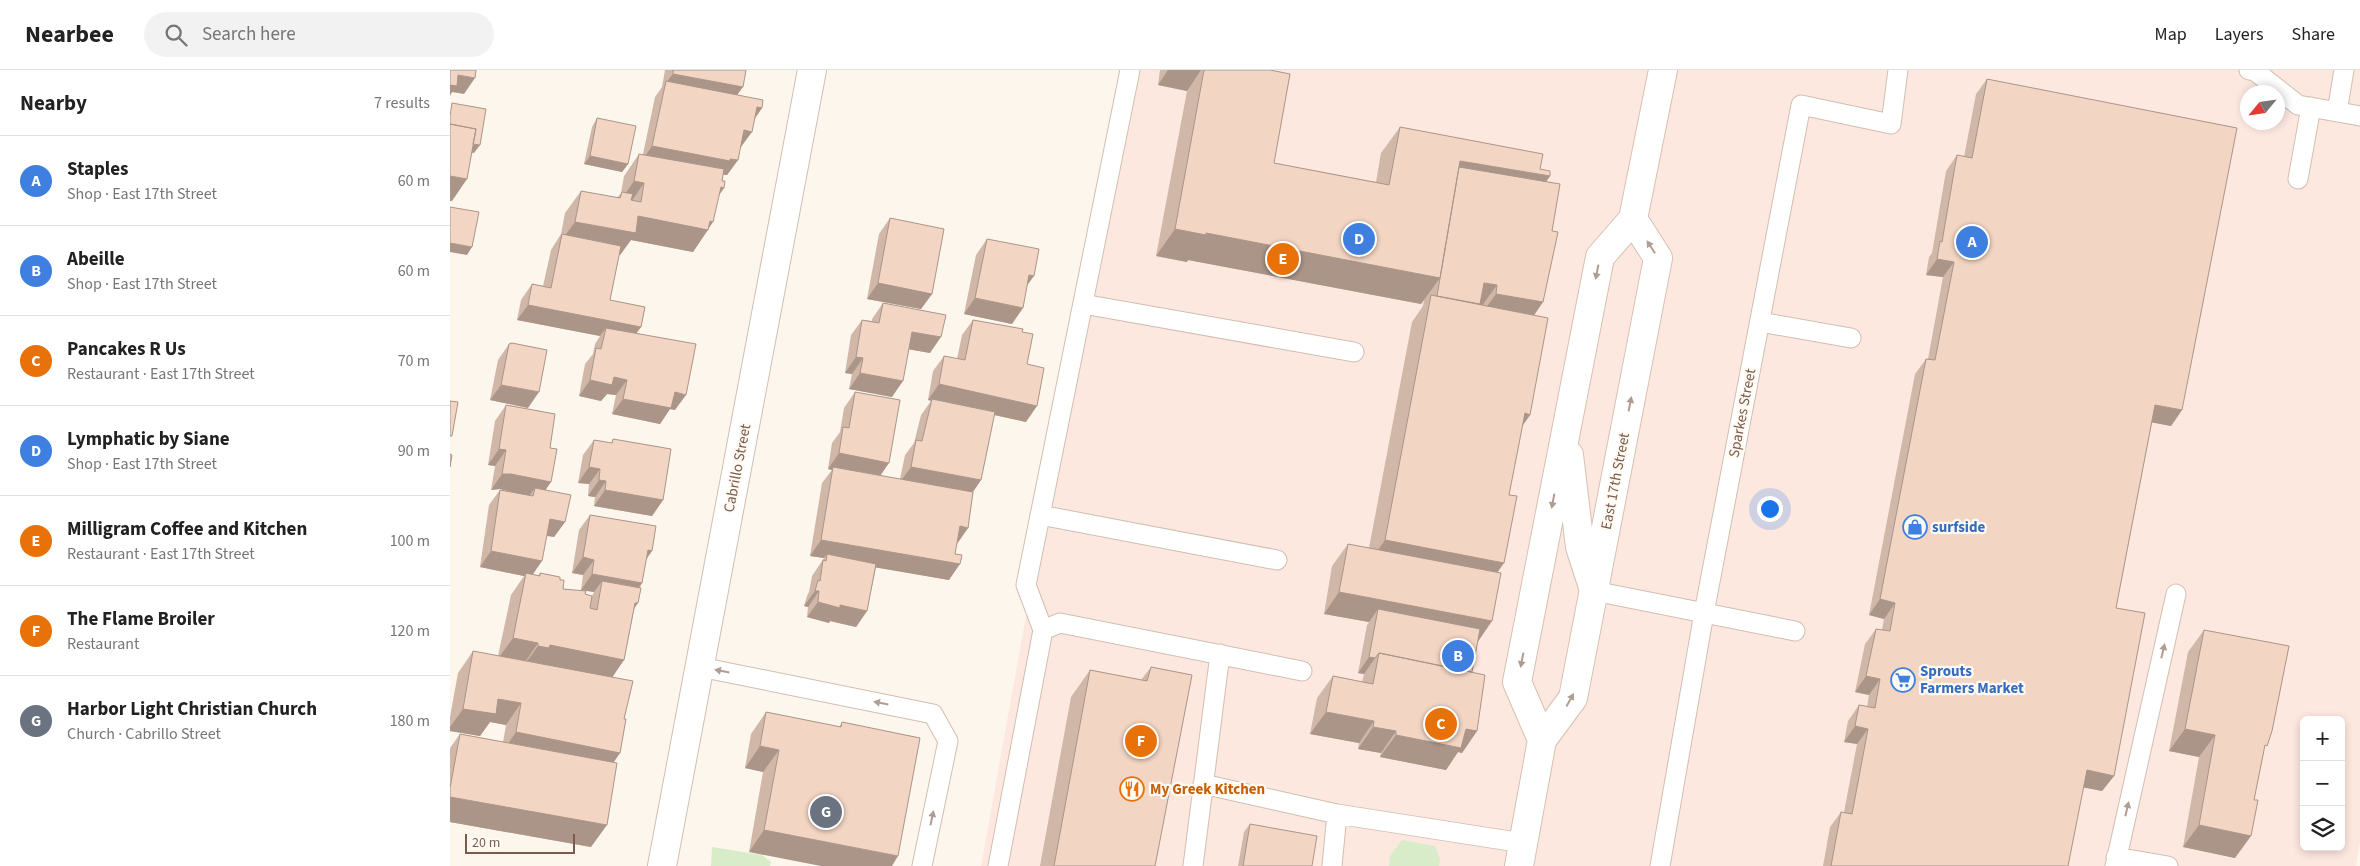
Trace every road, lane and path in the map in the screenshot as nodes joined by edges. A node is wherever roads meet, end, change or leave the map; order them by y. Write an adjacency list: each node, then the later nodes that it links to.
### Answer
1 (812, 70): 25 (main road, Cabrillo Street)
2 (1130, 70): 12 (lane)
3 (1663, 70): 11 (main road)
4 (1898, 70): 13 (lane, Sparkes Street)
5 (2249, 70): 7 (lane)
6 (2344, 70): 8 (lane)
7 (2311, 107): 8 (lane); 10 (lane)
8 (2337, 112): 9 (lane)
9 (2360, 116)
10 (2298, 179)
11 (1633, 219): 16 (main road, one-way to 16); 19 (main road, East 17th Street, one-way to 11)
12 (1083, 304): 15 (lane); 17 (lane)
13 (1760, 322): 14 (lane); 21 (lane, Sparkes Street)
14 (1851, 338)
15 (1354, 352)
16 (1566, 429): 19 (main road); 27 (main road, one-way to 27)
17 (1040, 515): 18 (lane); 22 (lane)
18 (1277, 560)
19 (1594, 591): 21 (lane); 27 (main road, East 17th Street, one-way to 19)
20 (2176, 594): 31 (lane, one-way to 20)
21 (1704, 613): 23 (lane); 37 (lane, Sparkes Street)
22 (1044, 630): 24 (lane); 34 (lane)
23 (1795, 630)
24 (1220, 654): 26 (lane); 28 (lane)
25 (700, 667): 32 (main road, Cabrillo Street); 33 (lane, one-way to 25)
26 (1302, 671)
27 (1542, 740): 30 (main road, East 17th Street)
28 (1203, 784): 29 (lane); 35 (lane)
29 (1337, 814): 30 (lane); 36 (lane)
30 (1521, 855)
31 (2116, 861): 38 (lane)
32 (662, 866)
33 (922, 866)
34 (998, 866)
35 (1193, 866)
36 (1332, 866)
37 (1660, 866)
38 (2168, 866)

